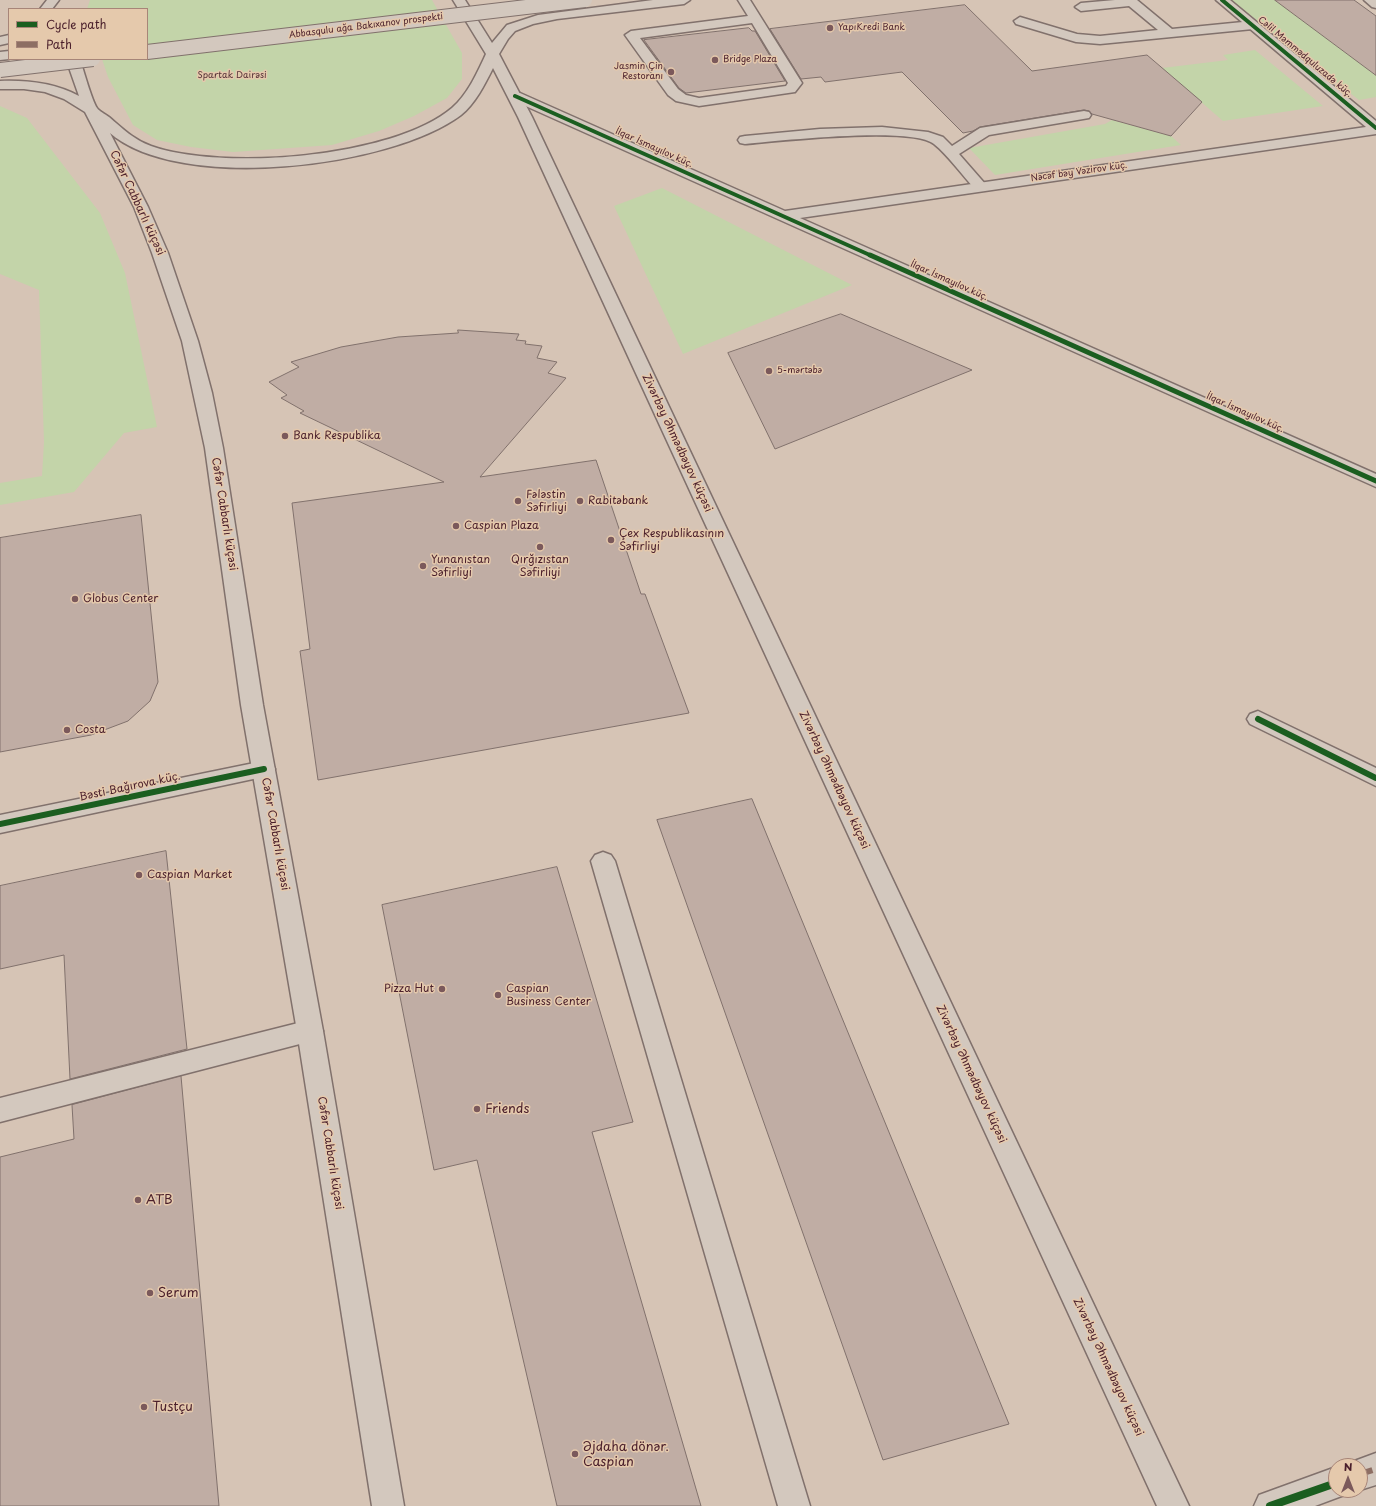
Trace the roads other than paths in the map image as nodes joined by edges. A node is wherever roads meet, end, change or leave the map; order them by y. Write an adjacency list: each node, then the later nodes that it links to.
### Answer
1 (465, 0): 8 (main road, Abbasqulu ağa Bakıxanov prospekti)
2 (585, 0): 16 (main road, Abbasqulu ağa Bakıxanov prospekti, bridge)
3 (684, 0): 17 (main road)
4 (744, 0): 12 (main road)
5 (1147, 0): 9 (main road)
6 (1222, 0): 14 (main road, Cəlil Məmmədquluzadə küç.)
7 (1370, 0): 10 (main road)
8 (454, 1): 17 (main road, Zivərbəy Əhmədbəyov küçəsi)
9 (1132, 2): 11 (main road); 15 (main road)
10 (1376, 4)
11 (1081, 7)
12 (755, 19): 12 (main road)
13 (1020, 21): 15 (main road)
14 (1253, 25): 15 (main road); 25 (main road, Cəlil Məmmədquluzadə küç.)
15 (1170, 34)
16 (148, 52)
17 (493, 55): 22 (main road, Zivərbəy Əhmədbəyov küçəsi); 23 (main road)
18 (73, 60): 23 (main road, Cəfər Cabbarlı küçəsi)
19 (85, 60): 20 (main road, bridge)
20 (0, 70)
21 (0, 85): 23 (main road)
22 (515, 96): 29 (main road, İlqar İsmayılov küç.); 41 (main road, Zivərbəy Əhmədbəyov küçəsi)
23 (90, 108): 32 (main road, Cəfər Cabbarlı küçəsi)
24 (1084, 115): 27 (main road)
25 (1376, 129): 28 (main road, Nəcəf bəy Vəzirov küç.)
26 (745, 140): 27 (main road)
27 (951, 153): 28 (main road)
28 (980, 186): 29 (main road, Nəcəf bəy Vəzirov küç.)
29 (781, 216): 30 (main road, İlqar İsmayılov küç.)
30 (1376, 481)
31 (1258, 719): 33 (main road)
32 (264, 769): 34 (main road, Bəsti Bağırova küç.); 36 (main road, Cəfər Cabbarlı küçəsi)
33 (1376, 778)
34 (0, 824)
35 (603, 861): 40 (main road)
36 (310, 1031): 37 (main road); 39 (main road, Cəfər Cabbarlı küçəsi)
37 (0, 1110)
38 (1328, 1486): 42 (main road)
39 (388, 1506)
40 (794, 1506)
41 (1173, 1506)
42 (1270, 1506)

